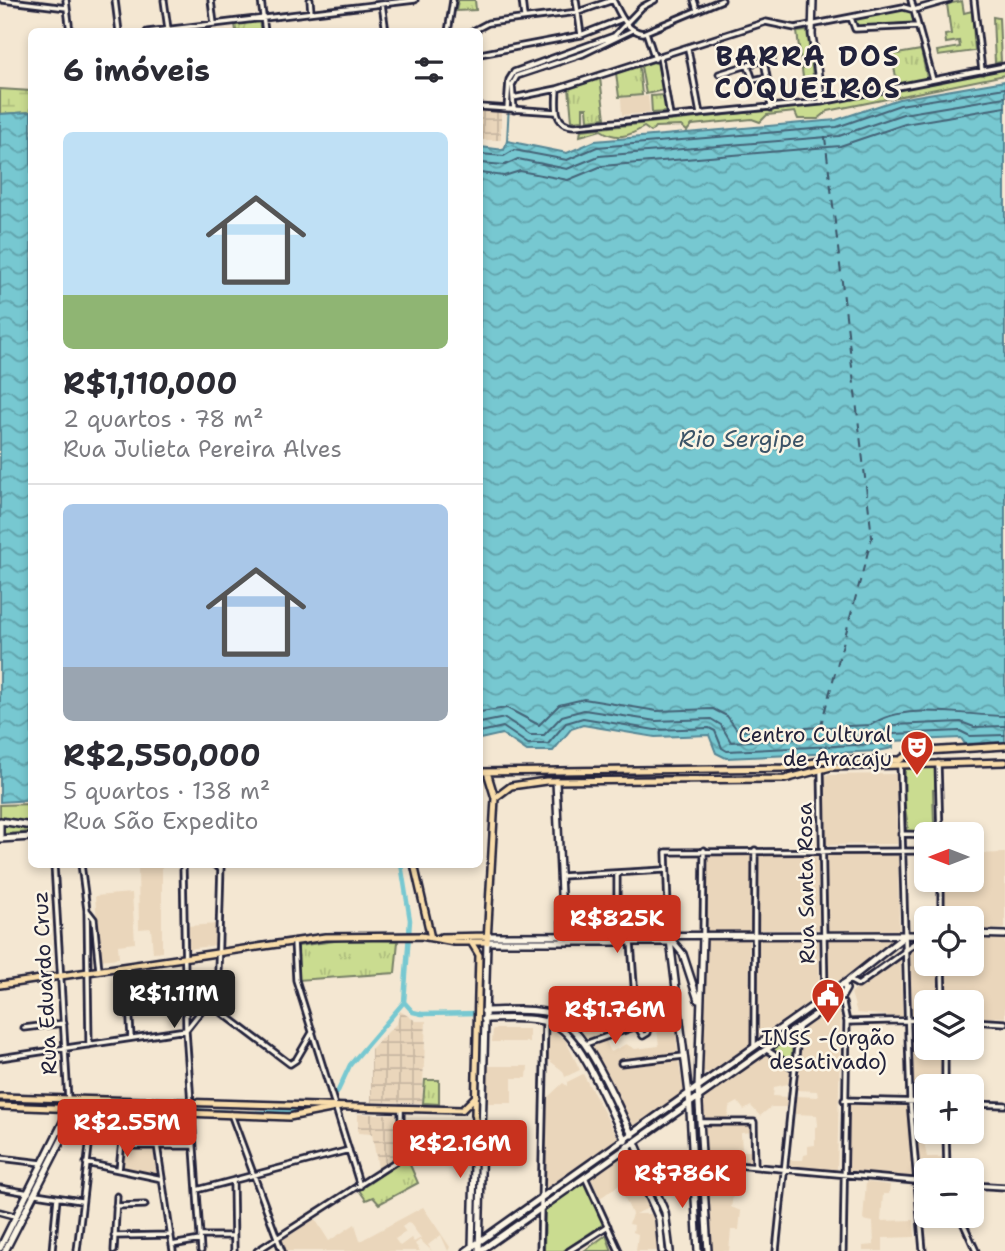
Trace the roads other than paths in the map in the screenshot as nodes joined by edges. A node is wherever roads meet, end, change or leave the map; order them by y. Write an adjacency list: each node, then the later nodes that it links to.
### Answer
1 (2, 0): 22 (street)
2 (66, 0): 25 (street)
3 (115, 0): 39 (street)
4 (164, 0): 40 (street)
5 (211, 0): 34 (street)
6 (261, 0): 31 (street)
7 (310, 0): 28 (street)
8 (359, 0): 24 (street)
9 (409, 0): 10 (street); 23 (street)
10 (415, 0)
11 (453, 0): 44 (street)
12 (522, 0): 30 (street)
13 (576, 0): 29 (street)
14 (613, 0): 29 (street); 33 (street)
15 (654, 0): 37 (street)
16 (694, 0): 26 (street)
17 (722, 0): 26 (street)
18 (813, 0): 35 (main road)
19 (911, 0): 27 (street)
20 (949, 0): 27 (street)
21 (974, 0): 55 (street)
22 (17, 1): 25 (street)
23 (383, 4): 24 (street); 43 (street)
24 (360, 6): 28 (street)
25 (67, 8): 38 (street)
26 (697, 10): 46 (street)
27 (914, 10): 32 (street); 36 (street)
28 (311, 12): 31 (street)
29 (578, 12): 30 (street); 47 (street)
30 (524, 17): 45 (street)
31 (263, 18): 34 (street); 42 (street)
32 (851, 18): 35 (street); 36 (street)
33 (622, 19): 37 (street); 47 (street)
34 (214, 23): 41 (street)
35 (813, 25): 48 (street); 61 (main road)
36 (918, 26): 58 (street)
37 (630, 27): 46 (street); 60 (street); 64 (street)
38 (70, 28)
39 (118, 28)
40 (168, 28)
41 (176, 28)
42 (264, 28)
43 (386, 28)
44 (449, 28)
45 (479, 28)
46 (646, 32): 51 (street)
47 (581, 35): 49 (street)
48 (688, 49): 51 (street); 66 (street)
49 (483, 53)
50 (772, 57): 52 (street)
51 (657, 58): 59 (street); 67 (street)
52 (764, 61): 53 (street); 57 (street)
53 (748, 66): 56 (street); 57 (street)
54 (1005, 66): 55 (street)
55 (982, 71): 58 (street)
56 (719, 74)
57 (767, 77): 63 (street)
58 (933, 80): 61 (street)
59 (557, 89): 60 (street); 65 (street)
60 (513, 98): 64 (street)
61 (822, 101): 63 (street)
62 (483, 107): 64 (street)
63 (771, 108): 66 (street)
64 (510, 110): 65 (street)
65 (556, 111): 67 (street)
66 (700, 114): 67 (street)
67 (670, 117)
68 (1005, 746): 70 (main road)
69 (1005, 762): 71 (main road)
70 (900, 763): 71 (main road); 72 (main road); 73 (main road); 79 (street)
71 (938, 763): 77 (street)
72 (821, 768): 74 (main road); 85 (street, Rua Santa Rosa)
73 (483, 772): 75 (main road)
74 (556, 781): 75 (main road); 95 (main road)
75 (495, 798): 106 (main road)
76 (0, 821): 78 (main road); 82 (main road)
77 (938, 822)
78 (28, 825)
79 (901, 834): 80 (street); 86 (street)
80 (914, 834)
81 (28, 837): 82 (main road)
82 (0, 838)
83 (704, 850): 84 (street); 93 (street); 103 (street)
84 (755, 850): 85 (street); 97 (street)
85 (820, 850): 86 (street); 98 (street, Rua Santa Rosa)
86 (902, 850): 87 (street); 101 (street)
87 (914, 850)
88 (54, 868): 120 (street, Rua Eduardo Cruz)
89 (82, 868): 96 (street)
90 (183, 868): 115 (street)
91 (221, 868): 114 (street)
92 (415, 868): 105 (main road)
93 (665, 870): 94 (street); 108 (street)
94 (617, 872): 95 (street); 104 (street)
95 (561, 876): 107 (main road)
96 (87, 909): 117 (street); 118 (street)
97 (754, 934): 98 (main road); 103 (main road); 149 (street)
98 (822, 934): 101 (main road); 124 (street, Rua Santa Rosa)
99 (984, 934): 100 (main road)
100 (1005, 934)
101 (906, 935): 102 (main road); 113 (street); 121 (main road)
102 (914, 935)
103 (703, 936): 108 (main road); 130 (main road)
104 (617, 937): 107 (main road); 108 (main road)
105 (431, 938): 106 (main road); 109 (main road); 110 (main road)
106 (488, 939): 107 (main road); 110 (main road); 131 (main road)
107 (563, 939): 111 (main road)
108 (670, 940): 111 (main road); 125 (main road); 130 (main road)
109 (294, 941): 114 (main road); 145 (street)
110 (471, 942): 131 (main road)
111 (631, 942): 128 (street)
112 (914, 944): 113 (main road)
113 (905, 951): 121 (street); 134 (street)
114 (218, 952): 115 (main road); 119 (street)
115 (185, 958): 116 (main road); 144 (street)
116 (127, 966): 117 (main road); 146 (street)
117 (99, 970): 118 (main road)
118 (89, 972): 120 (main road); 148 (street)
119 (218, 976): 127 (street); 129 (street)
120 (61, 977): 123 (main road); 139 (street, Rua Eduardo Cruz)
121 (849, 980): 122 (main road)
122 (843, 984): 124 (main road); 126 (main road)
123 (0, 985)
124 (824, 997): 149 (main road)
125 (677, 999): 128 (street); 152 (main road)
126 (837, 999): 137 (street); 141 (main road)
127 (208, 1002): 129 (street); 144 (street)
128 (635, 1002): 132 (street); 142 (street)
129 (217, 1007): 145 (street)
130 (701, 1007): 156 (main road)
131 (481, 1014): 132 (main road); 136 (main road); 158 (main road); 184 (main road)
132 (548, 1014): 136 (street); 147 (main road)
133 (647, 1019): 142 (street)
134 (908, 1020): 135 (street); 137 (street); 164 (street)
135 (914, 1020)
136 (545, 1021): 183 (main road); 213 (street)
137 (847, 1021): 163 (street)
138 (984, 1022): 140 (street)
139 (64, 1023): 143 (street); 150 (street, Rua Eduardo Cruz)
140 (1005, 1023)
141 (799, 1024): 151 (main road); 155 (street)
142 (637, 1026): 147 (street)
143 (24, 1028)
144 (186, 1030): 146 (street); 168 (street)
145 (313, 1031): 172 (street)
146 (131, 1038): 148 (street)
147 (585, 1044): 183 (main road)
148 (89, 1045): 150 (street)
149 (754, 1046): 156 (main road)
150 (65, 1048): 153 (street); 162 (street, Rua Eduardo Cruz)
151 (765, 1048): 155 (street); 160 (main road)
152 (684, 1056): 154 (street); 157 (main road)
153 (0, 1058)
154 (621, 1063)
155 (795, 1069): 196 (street)
156 (698, 1088): 157 (main road); 160 (main road)
157 (689, 1094): 167 (main road); 183 (main road)
158 (475, 1096): 175 (main road); 181 (main road)
159 (0, 1097): 161 (main road)
160 (699, 1097): 167 (main road); 182 (main road)
161 (32, 1098): 162 (main road); 171 (main road)
162 (68, 1100): 166 (main road)
163 (844, 1100): 164 (street); 199 (street)
164 (910, 1101): 165 (street); 190 (street)
165 (914, 1101)
166 (146, 1103): 168 (main road); 177 (main road)
167 (690, 1103): 183 (main road); 195 (main road)
168 (191, 1104): 172 (main road); 179 (street)
169 (984, 1104): 170 (street)
170 (1005, 1105)
171 (4, 1107): 174 (main road)
172 (335, 1107): 173 (main road); 180 (main road); 188 (street)
173 (401, 1108): 175 (main road); 205 (street)
174 (73, 1110): 176 (main road); 192 (main road); 210 (main road)
175 (461, 1110): 181 (main road)
176 (93, 1111): 178 (main road); 193 (street)
177 (153, 1112): 178 (main road); 179 (main road)
178 (125, 1113): 186 (street)
179 (192, 1113): 180 (main road); 187 (street)
180 (231, 1114): 200 (street)
181 (475, 1115): 184 (main road); 231 (main road)
182 (701, 1122): 191 (main road); 194 (street)
183 (630, 1141): 198 (main road); 201 (main road); 245 (main road); 246 (main road)
184 (481, 1144): 228 (main road)
185 (158, 1145): 186 (street); 187 (street); 202 (street)
186 (122, 1146): 197 (street)
187 (194, 1146): 209 (street)
188 (349, 1150): 200 (street); 205 (street)
189 (0, 1158): 192 (street)
190 (915, 1158)
191 (703, 1162): 194 (street); 195 (street); 248 (main road)
192 (44, 1163): 210 (main road)
193 (86, 1163): 197 (street); 214 (street)
194 (755, 1166): 196 (street)
195 (693, 1168): 247 (main road)
196 (784, 1168): 199 (street); 249 (street)
197 (119, 1170): 202 (street)
198 (582, 1170): 201 (street); 213 (main road)
199 (844, 1175): 204 (street); 250 (street)
200 (254, 1176): 203 (street); 227 (street)
201 (585, 1177): 217 (main road); 220 (street)
202 (162, 1180): 223 (street)
203 (233, 1181): 209 (street); 225 (street)
204 (914, 1181)
205 (360, 1186): 227 (street)
206 (984, 1186): 207 (street)
207 (1005, 1187)
208 (0, 1188): 210 (street)
209 (197, 1190): 226 (street)
210 (33, 1193): 212 (street); 219 (main road); 232 (main road)
211 (117, 1196): 216 (street)
212 (57, 1198): 214 (street); 233 (street)
213 (542, 1199): 217 (street); 228 (main road)
214 (81, 1201): 234 (street)
215 (145, 1205): 216 (street)
216 (117, 1206): 224 (street)
217 (542, 1207): 241 (main road); 242 (street)
218 (0, 1212): 219 (street)
219 (18, 1216): 230 (main road)
220 (609, 1225): 243 (street); 244 (street)
221 (921, 1228): 251 (street)
222 (965, 1228): 252 (street)
223 (171, 1235): 224 (street); 229 (street)
224 (114, 1236): 235 (street)
225 (233, 1236): 226 (street); 238 (street)
226 (200, 1238): 229 (street); 237 (street)
227 (277, 1239): 239 (street); 240 (street)
228 (479, 1243): 231 (main road); 241 (main road)
229 (172, 1245): 236 (street)
230 (0, 1248)
231 (470, 1250)
232 (5, 1251)
233 (52, 1251)
234 (77, 1251)
235 (114, 1251)
236 (173, 1251)
237 (201, 1251)
238 (234, 1251)
239 (257, 1251)
240 (282, 1251)
241 (479, 1251)
242 (540, 1251)
243 (569, 1251)
244 (620, 1251)
245 (662, 1251)
246 (670, 1251)
247 (698, 1251)
248 (708, 1251)
249 (776, 1251)
250 (843, 1251)
251 (923, 1251)
252 (976, 1251)

